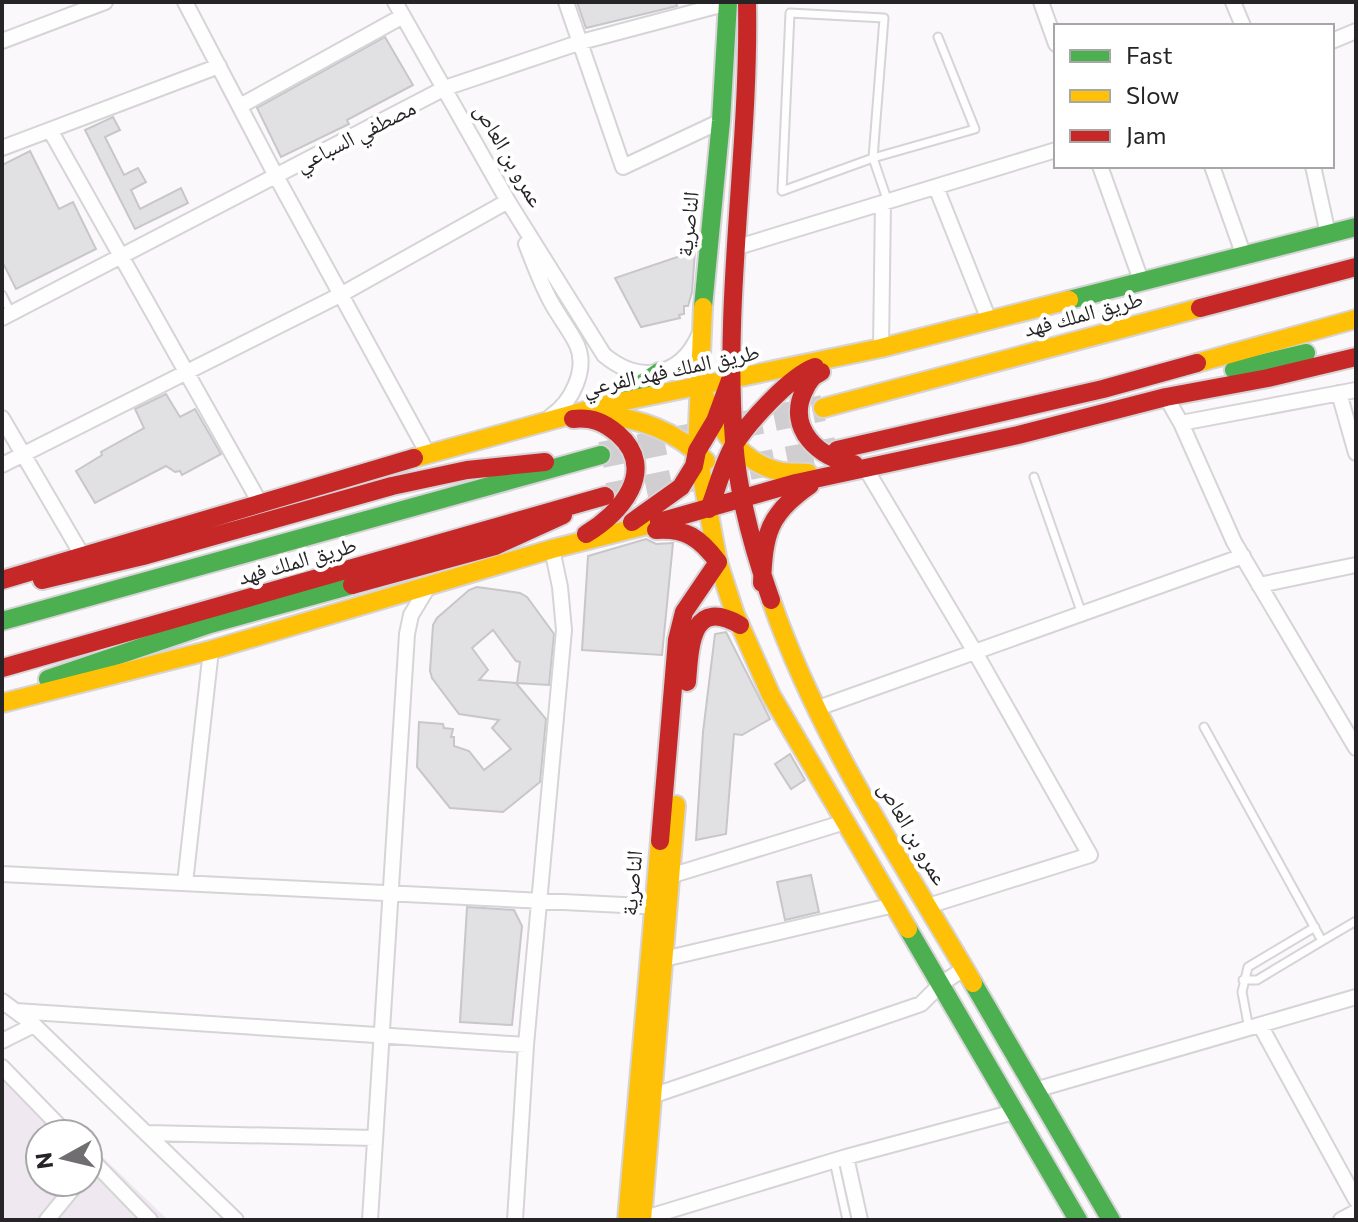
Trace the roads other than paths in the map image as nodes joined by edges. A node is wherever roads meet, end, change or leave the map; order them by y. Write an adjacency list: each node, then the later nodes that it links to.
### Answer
1 (105, 2): 15 (street)
2 (185, 2): 17 (street)
3 (395, 2): 9 (street, عمرو بن العاص)
4 (566, 2): 16 (street)
5 (728, 2): 16 (street, مصطفي السباعي); 20 (main road, الناصرية)
6 (747, 2): 34 (main road)
7 (1041, 2): 13 (street)
8 (1233, 2): 10 (street)
9 (403, 16): 18 (street, عمرو بن العاص); 19 (street)
10 (1242, 24)
11 (1356, 31): 14 (street)
12 (938, 37): 24 (lane)
13 (1054, 38)
14 (1334, 40)
15 (2, 41)
16 (581, 42): 18 (street, مصطفي السباعي); 20 (street)
17 (219, 66): 19 (street); 21 (street)
18 (445, 88): 28 (street, مصطفي السباعي); 30 (street, عمرو بن العاص)
19 (240, 106): 28 (street)
20 (721, 121): 44 (main road, الناصرية)
21 (50, 130): 22 (street); 37 (street)
22 (2, 148)
23 (1054, 151): 29 (street)
24 (873, 158): 24 (lane); 31 (lane)
25 (1101, 168): 39 (street)
26 (1213, 168): 36 (street)
27 (1313, 168): 33 (street)
28 (276, 176): 37 (street, مصطفي السباعي); 41 (street)
29 (936, 187): 31 (street); 46 (street)
30 (508, 202): 41 (street); 52 (street, عمرو بن العاص); 65 (street)
31 (885, 202): 34 (street); 48 (street)
32 (1356, 227): 33 (main road, طريق الملك فهد الفرعي)
33 (1328, 234): 36 (main road, طريق الملك فهد الفرعي)
34 (738, 247): 53 (main road)
35 (1356, 251): 40 (main road)
36 (1244, 256): 39 (main road, طريق الملك فهد الفرعي)
37 (121, 257): 43 (street, مصطفي السباعي); 51 (street)
38 (1356, 267): 40 (main road, طريق الملك فهد)
39 (1142, 283): 46 (main road, طريق الملك فهد الفرعي)
40 (1251, 293): 60 (main road, طريق الملك فهد)
41 (342, 294): 51 (street); 71 (street)
42 (2, 295): 43 (lane)
43 (7, 316)
44 (702, 319): 52 (street); 54 (main road, الناصرية)
45 (1356, 319): 55 (main road)
46 (989, 320): 48 (main road, طريق الملك فهد الفرعي)
47 (1356, 342): 55 (main road)
48 (875, 349): 49 (main road, طريق الملك فهد الفرعي); 72 (main road)
49 (850, 354): 53 (main road, طريق الملك فهد الفرعي); 66 (main road)
50 (1356, 357): 58 (main road)
51 (186, 371): 70 (street); 79 (street)
52 (659, 372): 59 (main road)
53 (730, 380): 54 (main road, طريق الملك فهد الفرعي); 63 (main road); 66 (main road)
54 (700, 386): 59 (main road, طريق الملك فهد الفرعي); 63 (main road); 68 (main road, الناصرية)
55 (1103, 389): 67 (main road)
56 (1356, 390): 57 (street)
57 (1339, 393): 64 (street); 69 (street)
58 (1166, 397): 64 (street); 72 (main road)
59 (610, 404): 61 (main road, طريق الملك فهد الفرعي)
60 (823, 408)
61 (584, 412): 65 (main road, طريق الملك فهد الفرعي); 68 (main road)
62 (2, 418): 70 (street)
63 (715, 421): 66 (main road); 68 (main road)
64 (1181, 423): 84 (street)
65 (541, 424): 71 (main road, طريق الملك فهد الفرعي); 82 (main road)
66 (734, 445): 75 (main road); 77 (main road); 78 (main road, عمرو بن العاص)
67 (837, 450)
68 (697, 451): 77 (main road); 80 (main road); 81 (main road)
69 (1356, 453)
70 (23, 454): 73 (street); 83 (street)
71 (428, 454): 79 (main road, طريق الملك فهد الفرعي)
72 (887, 464): 74 (main road)
73 (2, 465)
74 (866, 469): 75 (main road); 96 (street)
75 (824, 476): 78 (main road); 88 (main road)
76 (1034, 477): 92 (lane)
77 (722, 479): 78 (main road); 80 (main road)
78 (742, 499): 80 (main road); 88 (main road, عمرو بن العاص)
79 (260, 503): 83 (main road, طريق الملك فهد الفرعي)
80 (709, 509): 81 (main road); 85 (main road)
81 (611, 535): 82 (main road); 85 (main road)
82 (552, 549): 90 (main road); 108 (street)
83 (82, 555): 87 (main road, طريق الملك فهد الفرعي)
84 (1243, 556): 89 (street); 92 (street)
85 (718, 562): 94 (main road); 111 (main road, الناصرية)
86 (1356, 565): 89 (street)
87 (2, 580)
88 (762, 583): 100 (main road, عمرو بن العاص)
89 (1259, 585): 102 (street)
90 (428, 587): 95 (main road); 107 (street)
91 (2, 588): 93 (main road, طريق الملك فهد)
92 (1082, 614): 96 (street)
93 (2, 621)
94 (740, 625): 103 (main road); 105 (main road, الناصرية)
95 (211, 650): 99 (main road); 106 (street)
96 (975, 652): 100 (street); 110 (street)
97 (2, 668): 98 (main road, طريق الملك فهد)
98 (2, 696)
99 (2, 703)
100 (818, 708): 110 (main road, عمرو بن العاص)
101 (1204, 727): 113 (lane)
102 (1356, 748)
103 (845, 822): 105 (street); 109 (main road)
104 (2, 874): 106 (street)
105 (670, 876): 111 (main road, الناصرية)
106 (185, 883): 107 (street)
107 (390, 893): 108 (street); 124 (street)
108 (539, 901): 111 (street); 126 (street)
109 (894, 905): 115 (street); 118 (main road)
110 (928, 906): 116 (main road, عمرو بن العاص)
111 (660, 907): 115 (main road, الناصرية); 144 (main road, الناصرية)
112 (1356, 921): 114 (lane)
113 (1315, 927): 114 (lane); 117 (lane)
114 (1322, 941): 117 (lane)
115 (664, 959): 129 (main road, الناصرية)
116 (965, 968): 118 (street); 128 (main road, عمرو بن العاص)
117 (1243, 980): 123 (lane)
118 (941, 984): 129 (street); 130 (main road)
119 (1356, 997): 123 (street)
120 (2, 1001): 121 (street)
121 (16, 1011): 122 (street); 124 (street)
122 (34, 1025): 125 (street); 132 (street)
123 (1255, 1027): 128 (street); 137 (street)
124 (381, 1036): 126 (street); 133 (street)
125 (2, 1041)
126 (526, 1045): 143 (street)
127 (2, 1067): 131 (street)
128 (1035, 1090): 148 (main road, عمرو بن العاص)
129 (652, 1096): 144 (main road, الناصرية)
130 (1014, 1112): 134 (street); 147 (main road)
131 (51, 1118)
132 (147, 1133): 133 (street); 141 (street)
133 (375, 1138): 142 (street)
134 (840, 1159): 144 (street); 145 (lane); 146 (street)
135 (104, 1176): 140 (street)
136 (65, 1198): 139 (street)
137 (1356, 1200)
138 (1356, 1212): 149 (street)
139 (47, 1220)
140 (150, 1220)
141 (236, 1220)
142 (370, 1220)
143 (515, 1220)
144 (637, 1220)
145 (847, 1220)
146 (860, 1220)
147 (1078, 1220)
148 (1111, 1220)
149 (1341, 1220)

